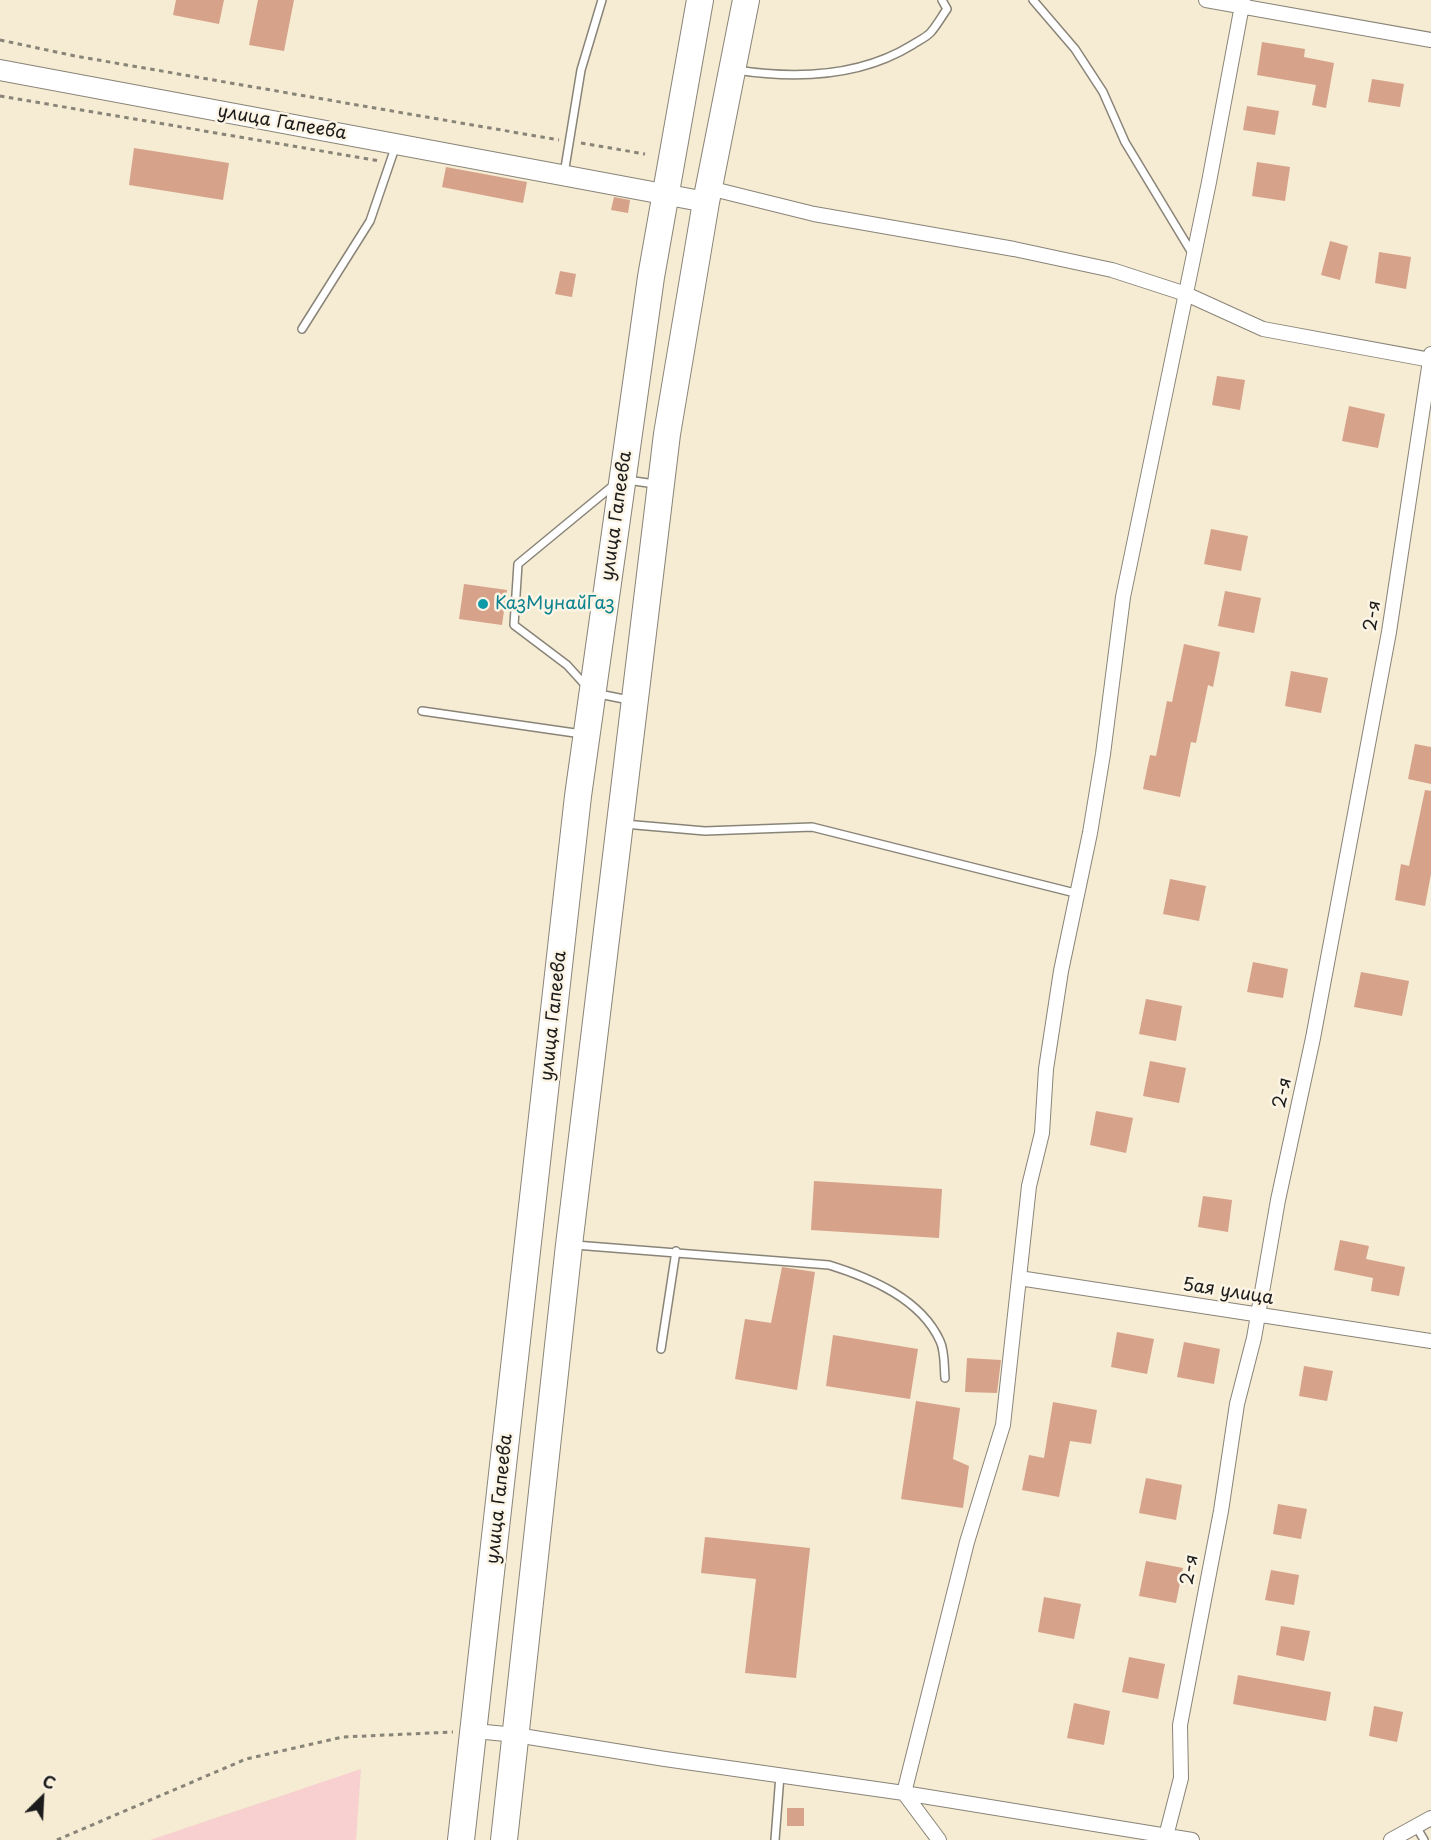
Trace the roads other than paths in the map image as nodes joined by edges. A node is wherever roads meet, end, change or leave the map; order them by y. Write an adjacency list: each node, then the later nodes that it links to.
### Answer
1 (602, 0): 12 (lane)
2 (700, 0): 13 (highway, улица Гапеева)
3 (746, 0): 10 (highway)
4 (942, 0): 10 (lane)
5 (1032, 0): 15 (lane)
6 (1206, 0): 7 (street)
7 (1243, 2): 8 (street); 15 (street)
8 (1431, 40)
9 (0, 70): 11 (main road, улица Гапеева)
10 (732, 70): 14 (highway)
11 (397, 144): 12 (main road, улица Гапеева); 17 (lane)
12 (564, 174): 13 (main road, улица Гапеева)
13 (666, 195): 14 (main road, улица Гапеева); 19 (highway, улица Гапеева)
14 (707, 195): 16 (street); 20 (highway)
15 (1194, 256): 16 (street)
16 (1186, 294): 18 (street); 26 (street)
17 (302, 329)
18 (1431, 358): 30 (street, 2-я)
19 (621, 479): 20 (lane); 21 (highway, улица Гапеева); 21 (lane)
20 (661, 485): 22 (highway)
21 (593, 693): 22 (lane); 24 (highway, улица Гапеева)
22 (633, 700): 25 (highway)
23 (422, 711): 24 (lane)
24 (587, 735): 34 (highway, улица Гапеева)
25 (619, 824): 26 (lane); 27 (highway)
26 (1075, 893): 29 (street)
27 (569, 1245): 28 (lane); 35 (highway)
28 (676, 1251): 32 (lane); 33 (lane)
29 (1019, 1278): 30 (street, 5ая улица); 37 (street)
30 (1258, 1314): 31 (street, 5ая улица); 40 (street, 2-я)
31 (1431, 1341)
32 (661, 1349)
33 (945, 1378)
34 (475, 1731): 35 (street); 41 (highway, улица Гапеева)
35 (516, 1735): 36 (street); 42 (highway)
36 (780, 1776): 37 (street); 43 (lane)
37 (904, 1793): 40 (street); 44 (street)
38 (1431, 1818): 39 (street)
39 (1417, 1828): 46 (street); 47 (lane)
40 (1165, 1838): 45 (street)
41 (461, 1840)
42 (504, 1840)
43 (775, 1840)
44 (939, 1840)
45 (1192, 1840)
46 (1391, 1840)
47 (1424, 1840)

